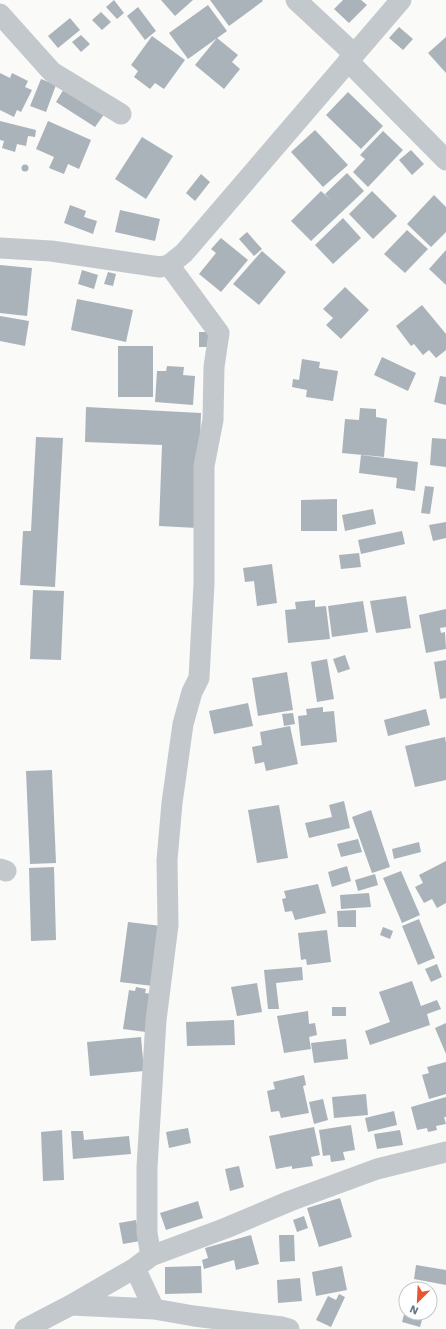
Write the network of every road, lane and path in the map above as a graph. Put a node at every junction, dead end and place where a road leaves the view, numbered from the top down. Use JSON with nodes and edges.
{"nodes":[{"id":1,"x":296,"y":0,"type":"edge"},
{"id":2,"x":401,"y":0,"type":"edge"},
{"id":3,"x":0,"y":14,"type":"edge"},
{"id":4,"x":351,"y":57,"type":"junction"},
{"id":5,"x":121,"y":114,"type":"dead end"},
{"id":6,"x":446,"y":160,"type":"edge"},
{"id":7,"x":0,"y":248,"type":"edge"},
{"id":8,"x":169,"y":265,"type":"junction"},
{"id":9,"x":446,"y":1152,"type":"edge"},
{"id":10,"x":143,"y":1262,"type":"junction"},
{"id":11,"x":72,"y":1305,"type":"junction"},
{"id":12,"x":154,"y":1309,"type":"junction"},
{"id":13,"x":193,"y":1323,"type":"edge"},
{"id":14,"x":25,"y":1329,"type":"edge"},
{"id":15,"x":289,"y":1329,"type":"edge"}],
"edges":[{"from":1,"to":4,"type":"street"},
{"from":2,"to":4,"type":"street"},
{"from":3,"to":5,"type":"street"},
{"from":4,"to":6,"type":"street"},
{"from":4,"to":8,"type":"street"},
{"from":7,"to":8,"type":"street"},
{"from":8,"to":10,"type":"street"},
{"from":9,"to":10,"type":"street"},
{"from":10,"to":11,"type":"street"},
{"from":10,"to":12,"type":"street"},
{"from":11,"to":12,"type":"street"},
{"from":11,"to":14,"type":"street"},
{"from":12,"to":13,"type":"street"},
{"from":13,"to":15,"type":"street"}]}
